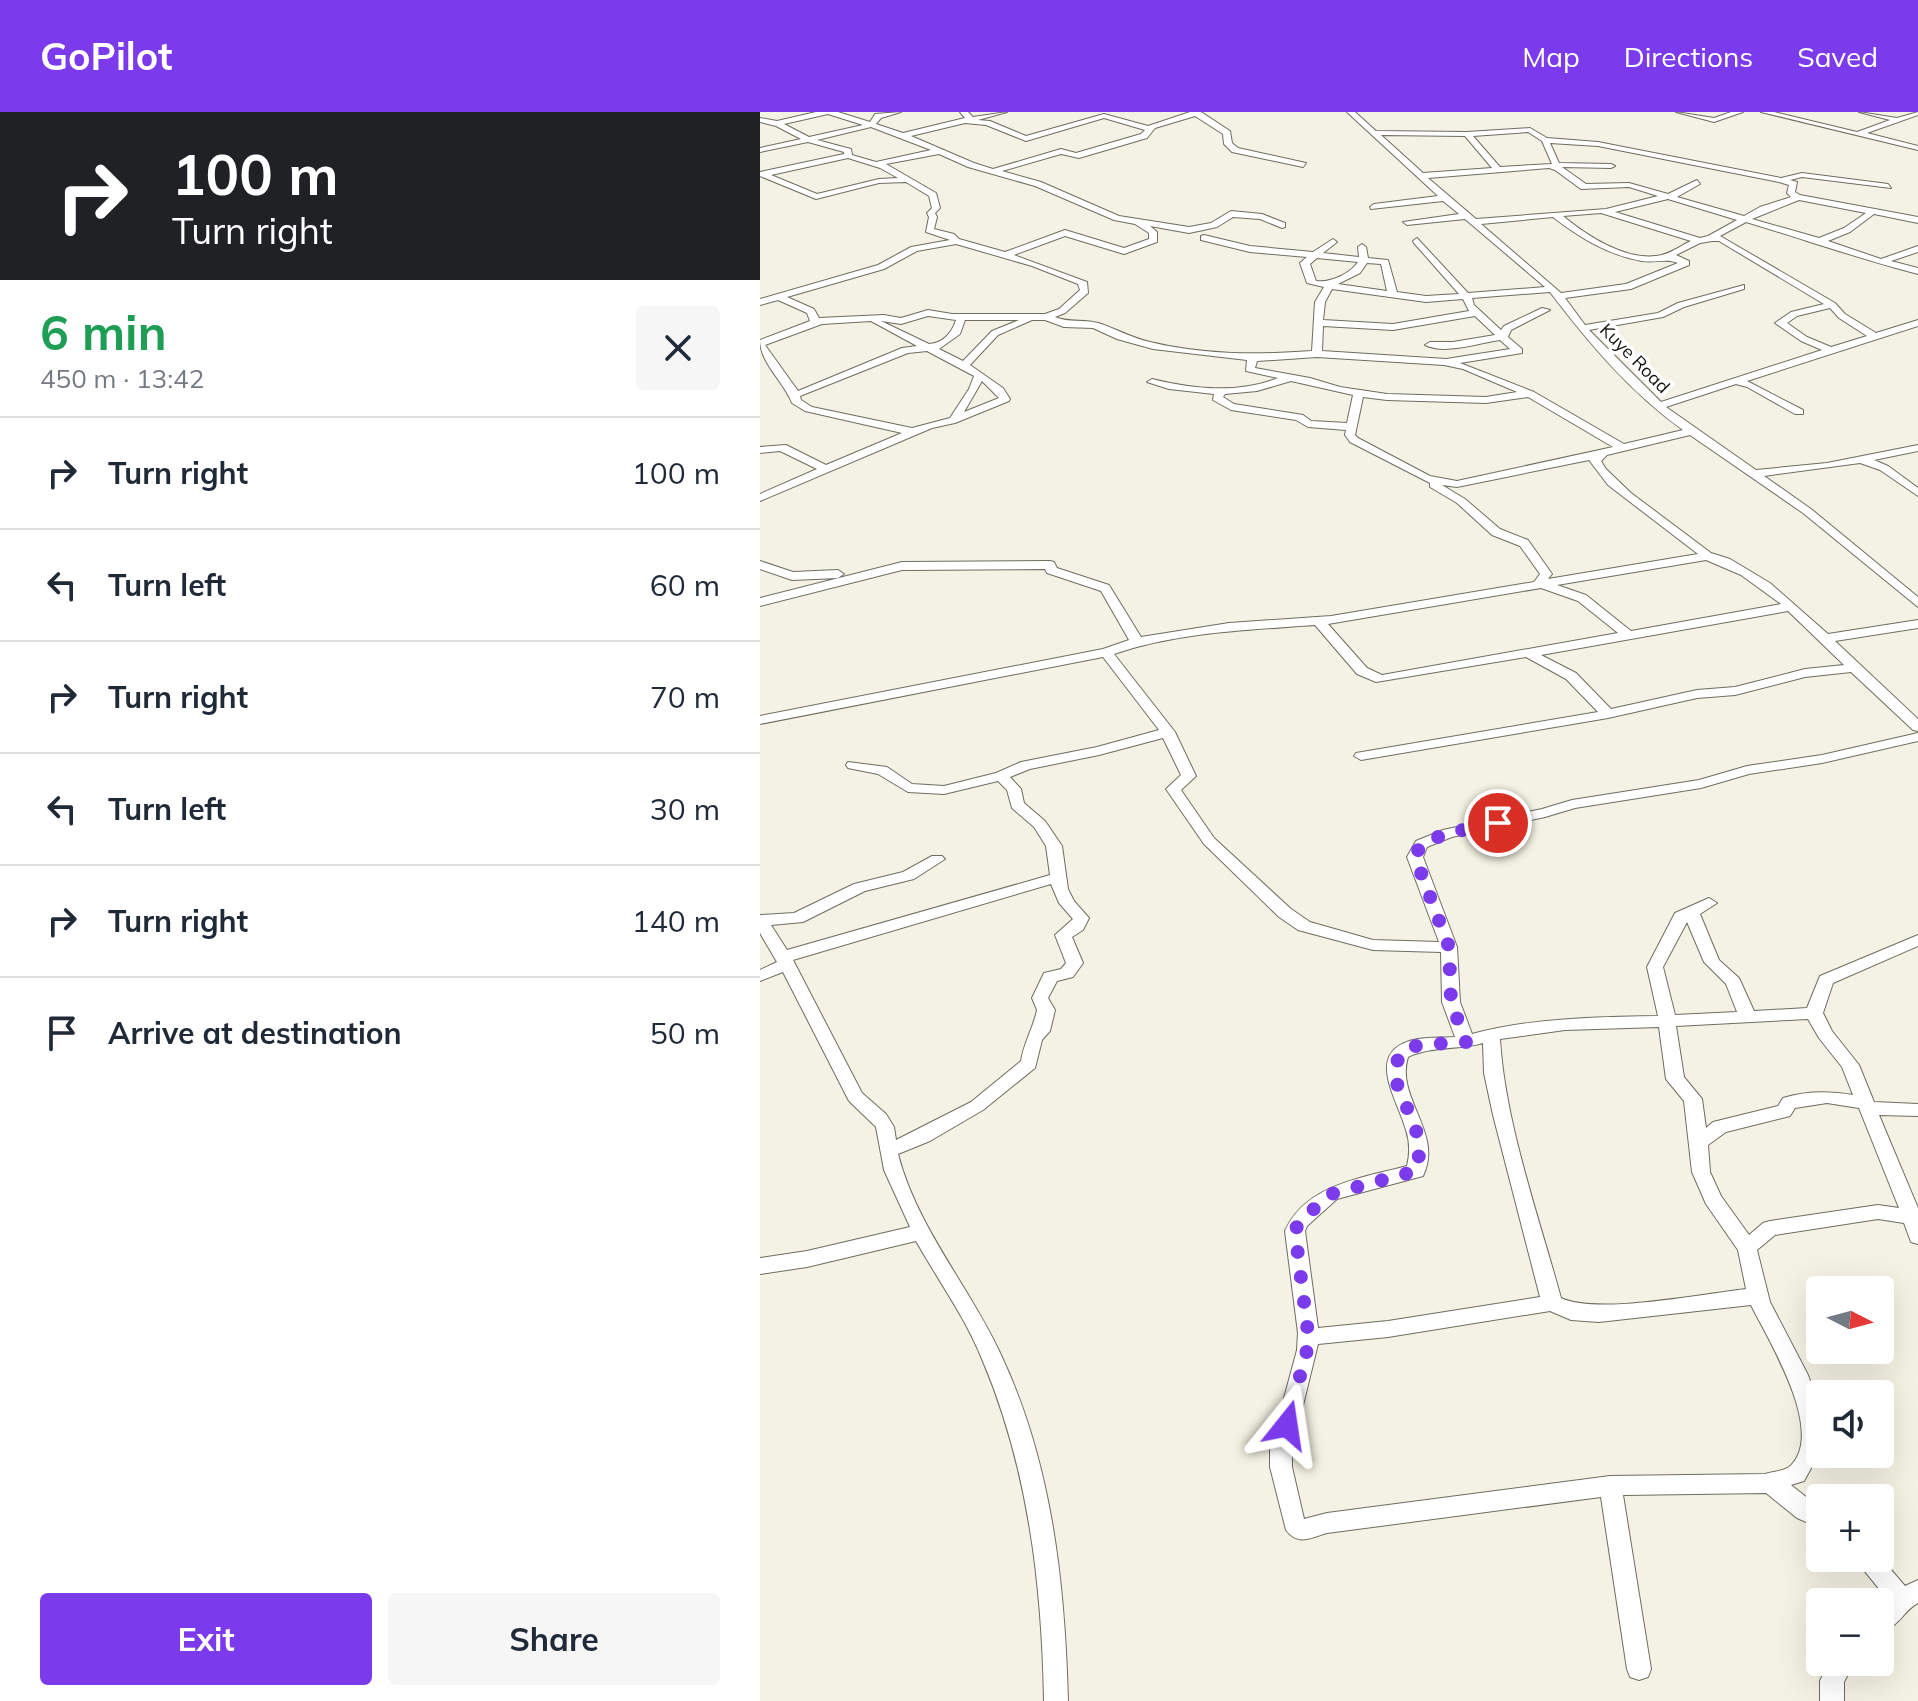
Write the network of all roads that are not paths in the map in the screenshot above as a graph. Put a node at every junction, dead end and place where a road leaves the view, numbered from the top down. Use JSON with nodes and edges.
{"nodes":[{"id":1,"x":828,"y":112,"type":"edge"},
{"id":2,"x":897,"y":112,"type":"edge"},
{"id":3,"x":964,"y":112,"type":"edge"},
{"id":4,"x":1003,"y":112,"type":"edge"},
{"id":5,"x":1109,"y":112,"type":"edge"},
{"id":6,"x":1351,"y":112,"type":"edge"},
{"id":7,"x":1680,"y":112,"type":"edge"},
{"id":8,"x":1739,"y":112,"type":"edge"},
{"id":9,"x":1765,"y":112,"type":"edge"},
{"id":10,"x":1863,"y":112,"type":"edge"},
{"id":11,"x":1196,"y":113,"type":"edge"},
{"id":12,"x":1917,"y":114,"type":"edge"},
{"id":13,"x":1099,"y":117,"type":"junction"},
{"id":14,"x":760,"y":120,"type":"edge"},
{"id":15,"x":967,"y":121,"type":"junction"},
{"id":16,"x":1900,"y":121,"type":"junction"},
{"id":17,"x":777,"y":123,"type":"junction"},
{"id":18,"x":872,"y":125,"type":"junction"},
{"id":19,"x":760,"y":127,"type":"edge"},
{"id":20,"x":1147,"y":128,"type":"junction"},
{"id":21,"x":1372,"y":133,"type":"junction"},
{"id":22,"x":1467,"y":134,"type":"junction"},
{"id":23,"x":1861,"y":134,"type":"junction"},
{"id":24,"x":903,"y":135,"type":"junction"},
{"id":25,"x":807,"y":139,"type":"junction"},
{"id":26,"x":1545,"y":140,"type":"junction"},
{"id":27,"x":1918,"y":148,"type":"edge"},
{"id":28,"x":1621,"y":149,"type":"junction"},
{"id":29,"x":760,"y":150,"type":"edge"},
{"id":30,"x":940,"y":151,"type":"junction"},
{"id":31,"x":848,"y":156,"type":"junction"},
{"id":32,"x":876,"y":164,"type":"junction"},
{"id":33,"x":1303,"y":165,"type":"dead end"},
{"id":34,"x":1558,"y":166,"type":"junction"},
{"id":35,"x":1611,"y":166,"type":"junction"},
{"id":36,"x":1498,"y":170,"type":"junction"},
{"id":37,"x":994,"y":171,"type":"junction"},
{"id":38,"x":762,"y":174,"type":"edge"},
{"id":39,"x":1421,"y":176,"type":"junction"},
{"id":40,"x":907,"y":180,"type":"junction"},
{"id":41,"x":1576,"y":180,"type":"junction"},
{"id":42,"x":1781,"y":180,"type":"junction"},
{"id":43,"x":1697,"y":182,"type":"dead end"},
{"id":44,"x":1557,"y":183,"type":"dead end"},
{"id":45,"x":1624,"y":184,"type":"junction"},
{"id":46,"x":1888,"y":186,"type":"dead end"},
{"id":47,"x":1668,"y":196,"type":"junction"},
{"id":48,"x":1798,"y":197,"type":"junction"},
{"id":49,"x":1445,"y":198,"type":"junction"},
{"id":50,"x":1374,"y":207,"type":"dead end"},
{"id":51,"x":1605,"y":211,"type":"junction"},
{"id":52,"x":1872,"y":212,"type":"junction"},
{"id":53,"x":1555,"y":214,"type":"junction"},
{"id":54,"x":1472,"y":219,"type":"junction"},
{"id":55,"x":1748,"y":220,"type":"junction"},
{"id":56,"x":1918,"y":220,"type":"edge"},
{"id":57,"x":1137,"y":222,"type":"junction"},
{"id":58,"x":1407,"y":222,"type":"dead end"},
{"id":59,"x":1282,"y":225,"type":"dead end"},
{"id":60,"x":1712,"y":237,"type":"junction"},
{"id":61,"x":1204,"y":238,"type":"dead end"},
{"id":62,"x":1698,"y":240,"type":"junction"},
{"id":63,"x":956,"y":241,"type":"junction"},
{"id":64,"x":1417,"y":241,"type":"dead end"},
{"id":65,"x":1819,"y":241,"type":"junction"},
{"id":66,"x":1333,"y":242,"type":"dead end"},
{"id":67,"x":1362,"y":247,"type":"dead end"},
{"id":68,"x":1918,"y":249,"type":"edge"},
{"id":69,"x":1008,"y":254,"type":"junction"},
{"id":70,"x":1319,"y":255,"type":"junction"},
{"id":71,"x":1668,"y":255,"type":"junction"},
{"id":72,"x":1364,"y":260,"type":"junction"},
{"id":73,"x":1881,"y":262,"type":"junction"},
{"id":74,"x":1918,"y":271,"type":"edge"},
{"id":75,"x":1327,"y":286,"type":"junction"},
{"id":76,"x":1741,"y":287,"type":"dead end"},
{"id":77,"x":1392,"y":292,"type":"junction"},
{"id":78,"x":1556,"y":292,"type":"junction"},
{"id":79,"x":777,"y":296,"type":"junction"},
{"id":80,"x":1467,"y":297,"type":"junction"},
{"id":81,"x":760,"y":302,"type":"edge"},
{"id":82,"x":1832,"y":305,"type":"junction"},
{"id":83,"x":1545,"y":310,"type":"dead end"},
{"id":84,"x":1477,"y":313,"type":"junction"},
{"id":85,"x":1046,"y":317,"type":"junction"},
{"id":86,"x":961,"y":318,"type":"junction"},
{"id":87,"x":1032,"y":318,"type":"junction"},
{"id":88,"x":870,"y":320,"type":"junction"},
{"id":89,"x":820,"y":321,"type":"junction"},
{"id":90,"x":1320,"y":323,"type":"junction"},
{"id":91,"x":1918,"y":323,"type":"edge"},
{"id":92,"x":1582,"y":328,"type":"junction"},
{"id":93,"x":1504,"y":336,"type":"junction"},
{"id":94,"x":1876,"y":338,"type":"junction"},
{"id":95,"x":760,"y":344,"type":"edge"},
{"id":96,"x":1430,"y":345,"type":"dead end"},
{"id":97,"x":926,"y":349,"type":"junction"},
{"id":98,"x":1831,"y":351,"type":"junction"},
{"id":99,"x":1317,"y":354,"type":"junction"},
{"id":100,"x":1252,"y":358,"type":"junction"},
{"id":101,"x":1444,"y":362,"type":"junction"},
{"id":102,"x":965,"y":365,"type":"junction"},
{"id":103,"x":979,"y":375,"type":"junction"},
{"id":104,"x":1291,"y":377,"type":"junction"},
{"id":105,"x":1736,"y":381,"type":"junction"},
{"id":106,"x":1152,"y":382,"type":"dead end"},
{"id":107,"x":1275,"y":384,"type":"junction"},
{"id":108,"x":1221,"y":393,"type":"junction"},
{"id":109,"x":1359,"y":393,"type":"junction"},
{"id":110,"x":1530,"y":394,"type":"junction"},
{"id":111,"x":797,"y":395,"type":"junction"},
{"id":112,"x":1659,"y":406,"type":"junction"},
{"id":113,"x":1799,"y":412,"type":"dead end"},
{"id":114,"x":1271,"y":413,"type":"junction"},
{"id":115,"x":951,"y":421,"type":"junction"},
{"id":116,"x":1351,"y":427,"type":"junction"},
{"id":117,"x":1691,"y":431,"type":"junction"},
{"id":118,"x":913,"y":432,"type":"junction"},
{"id":119,"x":1918,"y":448,"type":"edge"},
{"id":120,"x":1624,"y":449,"type":"junction"},
{"id":121,"x":760,"y":450,"type":"edge"},
{"id":122,"x":1603,"y":453,"type":"junction"},
{"id":123,"x":1857,"y":458,"type":"junction"},
{"id":124,"x":825,"y":469,"type":"junction"},
{"id":125,"x":1754,"y":474,"type":"junction"},
{"id":126,"x":1427,"y":479,"type":"junction"},
{"id":127,"x":1918,"y":493,"type":"edge"},
{"id":128,"x":760,"y":498,"type":"edge"},
{"id":129,"x":1707,"y":556,"type":"junction"},
{"id":130,"x":760,"y":565,"type":"edge"},
{"id":131,"x":876,"y":573,"type":"junction"},
{"id":132,"x":1539,"y":583,"type":"junction"},
{"id":133,"x":760,"y":602,"type":"edge"},
{"id":134,"x":1918,"y":603,"type":"edge"},
{"id":135,"x":1788,"y":607,"type":"junction"},
{"id":136,"x":1318,"y":621,"type":"junction"},
{"id":137,"x":1918,"y":624,"type":"edge"},
{"id":138,"x":1630,"y":636,"type":"junction"},
{"id":139,"x":1827,"y":638,"type":"junction"},
{"id":140,"x":1136,"y":642,"type":"junction"},
{"id":141,"x":1106,"y":652,"type":"junction"},
{"id":142,"x":1530,"y":654,"type":"junction"},
{"id":143,"x":1854,"y":668,"type":"junction"},
{"id":144,"x":1608,"y":714,"type":"junction"},
{"id":145,"x":760,"y":720,"type":"edge"},
{"id":146,"x":1918,"y":727,"type":"edge"},
{"id":147,"x":1168,"y":732,"type":"junction"},
{"id":148,"x":1918,"y":737,"type":"edge"},
{"id":149,"x":1361,"y":756,"type":"dead end"},
{"id":150,"x":853,"y":765,"type":"dead end"},
{"id":151,"x":1001,"y":776,"type":"junction"},
{"id":152,"x":937,"y":859,"type":"dead end"},
{"id":153,"x":1059,"y":877,"type":"junction"},
{"id":154,"x":1709,"y":903,"type":"dead end"},
{"id":155,"x":1691,"y":913,"type":"junction"},
{"id":156,"x":760,"y":920,"type":"edge"},
{"id":157,"x":1918,"y":940,"type":"edge"},
{"id":158,"x":1449,"y":947,"type":"junction"},
{"id":159,"x":785,"y":960,"type":"junction"},
{"id":160,"x":760,"y":976,"type":"edge"},
{"id":161,"x":1814,"y":1013,"type":"junction"},
{"id":162,"x":1747,"y":1015,"type":"junction"},
{"id":163,"x":1668,"y":1021,"type":"junction"},
{"id":164,"x":1491,"y":1034,"type":"junction"},
{"id":165,"x":1466,"y":1042,"type":"junction"},
{"id":166,"x":1868,"y":1105,"type":"junction"},
{"id":167,"x":1918,"y":1110,"type":"edge"},
{"id":168,"x":1699,"y":1143,"type":"junction"},
{"id":169,"x":888,"y":1151,"type":"junction"},
{"id":170,"x":1915,"y":1227,"type":"edge"},
{"id":171,"x":922,"y":1232,"type":"junction"},
{"id":172,"x":1747,"y":1248,"type":"junction"},
{"id":173,"x":760,"y":1266,"type":"edge"},
{"id":174,"x":1758,"y":1296,"type":"junction"},
{"id":175,"x":1552,"y":1303,"type":"junction"},
{"id":176,"x":1308,"y":1337,"type":"junction"},
{"id":177,"x":1765,"y":1484,"type":"junction"},
{"id":178,"x":1610,"y":1486,"type":"junction"},
{"id":179,"x":1806,"y":1512,"type":"edge"},
{"id":180,"x":1883,"y":1572,"type":"edge"},
{"id":181,"x":1910,"y":1595,"type":"edge"},
{"id":182,"x":1894,"y":1611,"type":"edge"},
{"id":183,"x":1639,"y":1669,"type":"dead end"},
{"id":184,"x":1835,"y":1676,"type":"edge"},
{"id":185,"x":1056,"y":1701,"type":"edge"},
{"id":186,"x":1832,"y":1701,"type":"edge"}],
"edges":[{"from":1,"to":17,"type":"street"},
{"from":1,"to":18,"type":"street"},
{"from":2,"to":18,"type":"street"},
{"from":3,"to":15,"type":"street"},
{"from":4,"to":15,"type":"street"},
{"from":5,"to":13,"type":"street"},
{"from":6,"to":21,"type":"street","name":"Kuye Road"},
{"from":7,"to":8,"type":"street"},
{"from":9,"to":23,"type":"street"},
{"from":10,"to":16,"type":"street"},
{"from":11,"to":20,"type":"street"},
{"from":11,"to":33,"type":"street"},
{"from":12,"to":16,"type":"street"},
{"from":13,"to":15,"type":"street"},
{"from":13,"to":20,"type":"street"},
{"from":14,"to":17,"type":"street"},
{"from":15,"to":24,"type":"street"},
{"from":16,"to":23,"type":"street"},
{"from":17,"to":19,"type":"street"},
{"from":17,"to":25,"type":"street"},
{"from":18,"to":24,"type":"street"},
{"from":18,"to":25,"type":"street"},
{"from":20,"to":37,"type":"street"},
{"from":21,"to":22,"type":"street"},
{"from":21,"to":39,"type":"street","name":"Kuye Road"},
{"from":22,"to":26,"type":"street"},
{"from":22,"to":36,"type":"street"},
{"from":23,"to":27,"type":"street"},
{"from":24,"to":30,"type":"street"},
{"from":25,"to":29,"type":"street"},
{"from":25,"to":31,"type":"street"},
{"from":26,"to":28,"type":"street"},
{"from":26,"to":34,"type":"street"},
{"from":28,"to":35,"type":"street"},
{"from":28,"to":42,"type":"street"},
{"from":30,"to":32,"type":"street"},
{"from":30,"to":37,"type":"street"},
{"from":31,"to":32,"type":"street"},
{"from":31,"to":38,"type":"street"},
{"from":32,"to":40,"type":"street"},
{"from":34,"to":35,"type":"street"},
{"from":34,"to":36,"type":"street"},
{"from":34,"to":41,"type":"street"},
{"from":35,"to":45,"type":"street"},
{"from":36,"to":39,"type":"street"},
{"from":37,"to":57,"type":"street"},
{"from":38,"to":40,"type":"street"},
{"from":39,"to":49,"type":"street","name":"Kuye Road"},
{"from":40,"to":63,"type":"street"},
{"from":41,"to":44,"type":"street"},
{"from":41,"to":45,"type":"street"},
{"from":42,"to":46,"type":"street"},
{"from":42,"to":48,"type":"street"},
{"from":43,"to":47,"type":"street"},
{"from":45,"to":47,"type":"street"},
{"from":47,"to":51,"type":"street"},
{"from":47,"to":55,"type":"street"},
{"from":48,"to":52,"type":"street"},
{"from":48,"to":55,"type":"street"},
{"from":49,"to":50,"type":"street"},
{"from":49,"to":54,"type":"street","name":"Kuye Road"},
{"from":51,"to":53,"type":"street"},
{"from":51,"to":62,"type":"street"},
{"from":52,"to":56,"type":"street"},
{"from":52,"to":65,"type":"street"},
{"from":53,"to":54,"type":"street"},
{"from":53,"to":71,"type":"street"},
{"from":54,"to":58,"type":"street"},
{"from":54,"to":78,"type":"street","name":"Kuye Road"},
{"from":55,"to":60,"type":"street"},
{"from":55,"to":65,"type":"street"},
{"from":57,"to":59,"type":"street"},
{"from":57,"to":69,"type":"street"},
{"from":60,"to":62,"type":"street"},
{"from":60,"to":82,"type":"street"},
{"from":61,"to":70,"type":"street"},
{"from":62,"to":71,"type":"street"},
{"from":63,"to":69,"type":"street"},
{"from":63,"to":79,"type":"street"},
{"from":64,"to":80,"type":"street"},
{"from":65,"to":73,"type":"street"},
{"from":66,"to":70,"type":"street"},
{"from":67,"to":72,"type":"street"},
{"from":68,"to":73,"type":"street"},
{"from":69,"to":85,"type":"street"},
{"from":70,"to":72,"type":"street"},
{"from":70,"to":75,"type":"street"},
{"from":71,"to":78,"type":"street"},
{"from":72,"to":75,"type":"street"},
{"from":72,"to":77,"type":"street"},
{"from":73,"to":74,"type":"street"},
{"from":75,"to":77,"type":"street"},
{"from":75,"to":90,"type":"street"},
{"from":76,"to":92,"type":"street"},
{"from":77,"to":80,"type":"street"},
{"from":78,"to":80,"type":"street"},
{"from":78,"to":92,"type":"street","name":"Kuye Road"},
{"from":79,"to":81,"type":"street"},
{"from":79,"to":89,"type":"street"},
{"from":80,"to":84,"type":"street"},
{"from":82,"to":94,"type":"street"},
{"from":82,"to":98,"type":"street"},
{"from":83,"to":93,"type":"street"},
{"from":84,"to":90,"type":"street"},
{"from":84,"to":93,"type":"street"},
{"from":85,"to":87,"type":"street"},
{"from":85,"to":100,"type":"street"},
{"from":86,"to":87,"type":"street"},
{"from":86,"to":88,"type":"street"},
{"from":86,"to":97,"type":"street"},
{"from":87,"to":102,"type":"street"},
{"from":88,"to":89,"type":"street"},
{"from":88,"to":97,"type":"street"},
{"from":89,"to":95,"type":"street"},
{"from":90,"to":99,"type":"street"},
{"from":91,"to":94,"type":"street"},
{"from":92,"to":112,"type":"street","name":"Kuye Road"},
{"from":93,"to":96,"type":"street"},
{"from":93,"to":101,"type":"street"},
{"from":94,"to":98,"type":"street"},
{"from":95,"to":111,"type":"street"},
{"from":97,"to":102,"type":"street"},
{"from":97,"to":111,"type":"street"},
{"from":98,"to":105,"type":"street"},
{"from":99,"to":100,"type":"street"},
{"from":99,"to":101,"type":"street"},
{"from":100,"to":104,"type":"street"},
{"from":101,"to":110,"type":"street"},
{"from":102,"to":103,"type":"street"},
{"from":103,"to":115,"type":"street"},
{"from":103,"to":115,"type":"street"},
{"from":104,"to":107,"type":"street"},
{"from":104,"to":109,"type":"street"},
{"from":105,"to":112,"type":"street"},
{"from":105,"to":113,"type":"street"},
{"from":106,"to":108,"type":"street"},
{"from":107,"to":108,"type":"street"},
{"from":107,"to":114,"type":"street"},
{"from":108,"to":114,"type":"street"},
{"from":109,"to":110,"type":"street"},
{"from":109,"to":116,"type":"street"},
{"from":110,"to":120,"type":"street"},
{"from":111,"to":118,"type":"street"},
{"from":112,"to":117,"type":"street","name":"Kuye Road"},
{"from":114,"to":116,"type":"street"},
{"from":115,"to":118,"type":"street"},
{"from":116,"to":126,"type":"street"},
{"from":117,"to":120,"type":"street"},
{"from":117,"to":125,"type":"street","name":"Kuye Road"},
{"from":118,"to":124,"type":"street"},
{"from":119,"to":123,"type":"street"},
{"from":120,"to":122,"type":"street"},
{"from":121,"to":124,"type":"street"},
{"from":122,"to":126,"type":"street"},
{"from":122,"to":129,"type":"street"},
{"from":123,"to":125,"type":"street"},
{"from":123,"to":127,"type":"street"},
{"from":124,"to":128,"type":"street"},
{"from":125,"to":134,"type":"street","name":"Kuye Road"},
{"from":126,"to":132,"type":"street"},
{"from":129,"to":132,"type":"street"},
{"from":129,"to":135,"type":"street"},
{"from":130,"to":131,"type":"street"},
{"from":131,"to":133,"type":"street"},
{"from":131,"to":140,"type":"street"},
{"from":132,"to":136,"type":"street"},
{"from":132,"to":138,"type":"street"},
{"from":135,"to":138,"type":"street"},
{"from":135,"to":139,"type":"street"},
{"from":136,"to":140,"type":"street"},
{"from":136,"to":142,"type":"street"},
{"from":137,"to":139,"type":"street"},
{"from":138,"to":142,"type":"street"},
{"from":139,"to":143,"type":"street"},
{"from":140,"to":141,"type":"street"},
{"from":141,"to":145,"type":"street"},
{"from":141,"to":147,"type":"street"},
{"from":142,"to":144,"type":"street"},
{"from":143,"to":144,"type":"street"},
{"from":143,"to":146,"type":"street"},
{"from":144,"to":149,"type":"street"},
{"from":147,"to":151,"type":"street"},
{"from":147,"to":158,"type":"street"},
{"from":148,"to":158,"type":"street"},
{"from":150,"to":151,"type":"street"},
{"from":151,"to":153,"type":"street"},
{"from":152,"to":156,"type":"street"},
{"from":153,"to":159,"type":"street"},
{"from":153,"to":169,"type":"street"},
{"from":154,"to":155,"type":"street"},
{"from":155,"to":162,"type":"street"},
{"from":155,"to":163,"type":"street"},
{"from":156,"to":159,"type":"street"},
{"from":157,"to":161,"type":"street"},
{"from":158,"to":165,"type":"street"},
{"from":159,"to":160,"type":"street"},
{"from":159,"to":169,"type":"street"},
{"from":161,"to":162,"type":"street"},
{"from":161,"to":166,"type":"street"},
{"from":162,"to":163,"type":"street"},
{"from":163,"to":164,"type":"street"},
{"from":163,"to":168,"type":"street"},
{"from":164,"to":165,"type":"street"},
{"from":164,"to":175,"type":"street"},
{"from":165,"to":176,"type":"street"},
{"from":166,"to":167,"type":"street"},
{"from":166,"to":168,"type":"street"},
{"from":166,"to":170,"type":"street"},
{"from":168,"to":172,"type":"street"},
{"from":169,"to":171,"type":"street"},
{"from":170,"to":172,"type":"street"},
{"from":171,"to":173,"type":"street"},
{"from":171,"to":185,"type":"street"},
{"from":172,"to":174,"type":"street"},
{"from":174,"to":175,"type":"street"},
{"from":174,"to":177,"type":"street"},
{"from":175,"to":176,"type":"street"},
{"from":176,"to":178,"type":"street"},
{"from":177,"to":178,"type":"street"},
{"from":177,"to":179,"type":"street"},
{"from":178,"to":183,"type":"street"},
{"from":180,"to":181,"type":"street"},
{"from":181,"to":182,"type":"street"},
{"from":184,"to":186,"type":"street"}]}
